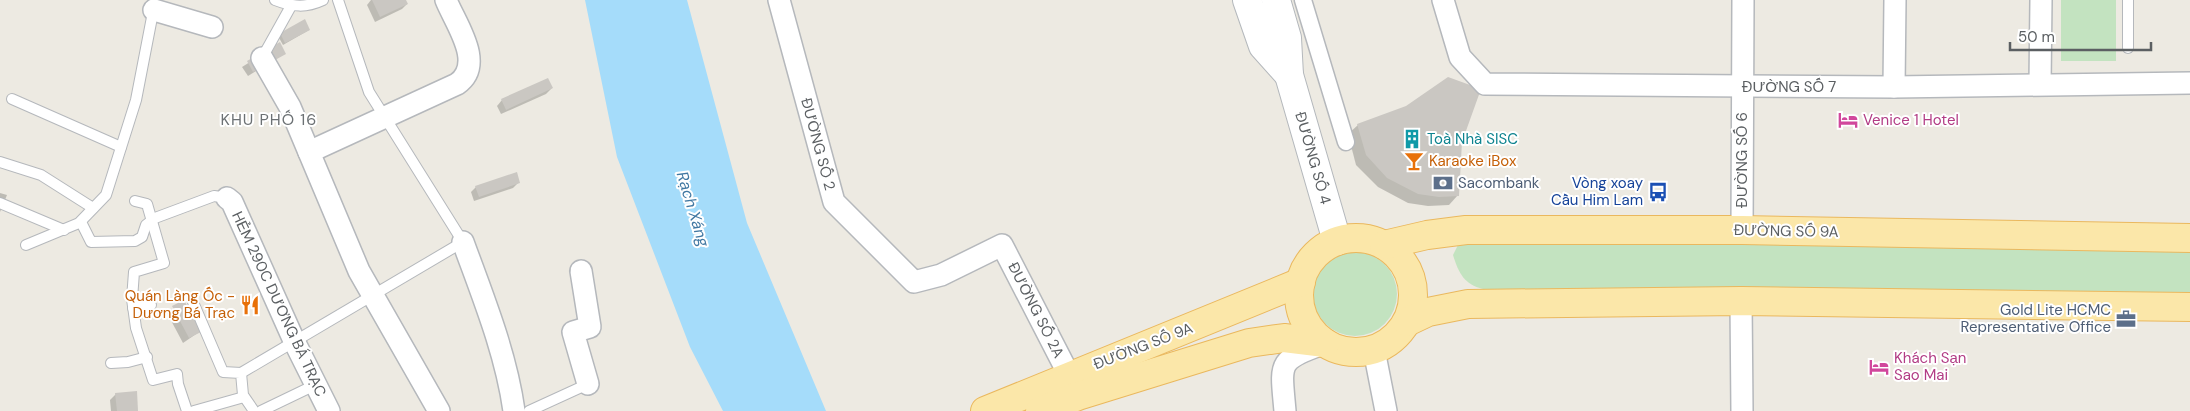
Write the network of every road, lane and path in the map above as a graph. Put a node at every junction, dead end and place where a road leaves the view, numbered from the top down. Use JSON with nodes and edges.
{"nodes":[{"id":1,"x":276,"y":0,"type":"edge"},
{"id":2,"x":323,"y":0,"type":"edge"},
{"id":3,"x":338,"y":0,"type":"edge"},
{"id":4,"x":446,"y":0,"type":"edge"},
{"id":5,"x":779,"y":0,"type":"edge"},
{"id":6,"x":1247,"y":0,"type":"edge"},
{"id":7,"x":1276,"y":0,"type":"edge"},
{"id":8,"x":1303,"y":0,"type":"edge"},
{"id":9,"x":1443,"y":0,"type":"edge"},
{"id":10,"x":1743,"y":0,"type":"edge"},
{"id":11,"x":1895,"y":0,"type":"edge"},
{"id":12,"x":2041,"y":0,"type":"edge"},
{"id":13,"x":2128,"y":0,"type":"edge"},
{"id":14,"x":155,"y":5,"type":"edge"},
{"id":15,"x":291,"y":6,"type":"junction"},
{"id":16,"x":212,"y":28,"type":"dead end"},
{"id":17,"x":2128,"y":48,"type":"dead end"},
{"id":18,"x":262,"y":58,"type":"joint"},
{"id":19,"x":1289,"y":75,"type":"junction"},
{"id":20,"x":2190,"y":83,"type":"edge"},
{"id":21,"x":2040,"y":84,"type":"junction"},
{"id":22,"x":1742,"y":87,"type":"junction"},
{"id":23,"x":1894,"y":87,"type":"junction"},
{"id":24,"x":12,"y":99,"type":"dead end"},
{"id":25,"x":384,"y":116,"type":"junction"},
{"id":26,"x":1346,"y":142,"type":"dead end"},
{"id":27,"x":121,"y":147,"type":"junction"},
{"id":28,"x":309,"y":152,"type":"junction"},
{"id":29,"x":0,"y":162,"type":"edge"},
{"id":30,"x":228,"y":198,"type":"joint"},
{"id":31,"x":135,"y":201,"type":"dead end"},
{"id":32,"x":0,"y":203,"type":"edge"},
{"id":33,"x":93,"y":208,"type":"junction"},
{"id":34,"x":151,"y":221,"type":"junction"},
{"id":35,"x":81,"y":222,"type":"junction"},
{"id":36,"x":64,"y":230,"type":"junction"},
{"id":37,"x":1742,"y":230,"type":"junction"},
{"id":38,"x":2190,"y":238,"type":"edge"},
{"id":39,"x":1337,"y":241,"type":"junction"},
{"id":40,"x":463,"y":242,"type":"junction"},
{"id":41,"x":26,"y":245,"type":"dead end"},
{"id":42,"x":1002,"y":245,"type":"joint"},
{"id":43,"x":1384,"y":245,"type":"junction"},
{"id":44,"x":581,"y":271,"type":"dead end"},
{"id":45,"x":1301,"y":282,"type":"junction"},
{"id":46,"x":373,"y":295,"type":"junction"},
{"id":47,"x":1741,"y":301,"type":"junction"},
{"id":48,"x":193,"y":302,"type":"dead end"},
{"id":49,"x":151,"y":305,"type":"dead end"},
{"id":50,"x":2190,"y":307,"type":"edge"},
{"id":51,"x":133,"y":308,"type":"junction"},
{"id":52,"x":1406,"y":322,"type":"junction"},
{"id":53,"x":294,"y":342,"type":"junction"},
{"id":54,"x":1325,"y":343,"type":"junction"},
{"id":55,"x":1374,"y":350,"type":"junction"},
{"id":56,"x":147,"y":357,"type":"junction"},
{"id":57,"x":111,"y":363,"type":"dead end"},
{"id":58,"x":240,"y":372,"type":"junction"},
{"id":59,"x":1069,"y":375,"type":"junction"},
{"id":60,"x":315,"y":384,"type":"junction"},
{"id":61,"x":588,"y":384,"type":"joint"},
{"id":62,"x":244,"y":397,"type":"junction"},
{"id":63,"x":187,"y":411,"type":"edge"},
{"id":64,"x":194,"y":411,"type":"edge"},
{"id":65,"x":254,"y":411,"type":"edge"},
{"id":66,"x":261,"y":411,"type":"edge"},
{"id":67,"x":329,"y":411,"type":"edge"},
{"id":68,"x":440,"y":411,"type":"edge"},
{"id":69,"x":514,"y":411,"type":"edge"},
{"id":70,"x":529,"y":411,"type":"edge"},
{"id":71,"x":986,"y":411,"type":"edge"},
{"id":72,"x":1040,"y":411,"type":"edge"},
{"id":73,"x":1285,"y":411,"type":"edge"},
{"id":74,"x":1386,"y":411,"type":"edge"},
{"id":75,"x":1742,"y":411,"type":"edge"}],
"edges":[{"from":1,"to":15,"type":"lane"},
{"from":2,"to":15,"type":"lane"},
{"from":3,"to":25,"type":"lane"},
{"from":4,"to":25,"type":"street"},
{"from":5,"to":42,"type":"street","name":"ĐƯỜNG SỐ 2"},
{"from":6,"to":19,"type":"main road","name":"ĐƯỜNG SỐ 4"},
{"from":7,"to":19,"type":"main road","name":"ĐƯỜNG SỐ 4"},
{"from":8,"to":26,"type":"street"},
{"from":9,"to":22,"type":"street","name":"ĐƯỜNG SỐ 7"},
{"from":10,"to":22,"type":"street","name":"ĐƯỜNG SỐ 6"},
{"from":11,"to":23,"type":"street"},
{"from":12,"to":21,"type":"street"},
{"from":13,"to":17,"type":"lane"},
{"from":14,"to":16,"type":"street"},
{"from":14,"to":27,"type":"lane"},
{"from":15,"to":18,"type":"lane"},
{"from":18,"to":28,"type":"street"},
{"from":19,"to":39,"type":"main road","name":"ĐƯỜNG SỐ 4"},
{"from":20,"to":21,"type":"street","name":"ĐƯỜNG SỐ 7"},
{"from":21,"to":23,"type":"street","name":"ĐƯỜNG SỐ 7"},
{"from":22,"to":23,"type":"street","name":"ĐƯỜNG SỐ 7"},
{"from":22,"to":37,"type":"street","name":"ĐƯỜNG SỐ 6"},
{"from":24,"to":27,"type":"lane"},
{"from":25,"to":28,"type":"street"},
{"from":25,"to":40,"type":"lane"},
{"from":27,"to":33,"type":"lane"},
{"from":28,"to":46,"type":"street"},
{"from":29,"to":33,"type":"lane"},
{"from":30,"to":34,"type":"lane"},
{"from":30,"to":53,"type":"street","name":"HẺM 290C DƯƠNG BÁ TRẠC"},
{"from":31,"to":34,"type":"lane"},
{"from":32,"to":36,"type":"lane"},
{"from":33,"to":35,"type":"lane"},
{"from":34,"to":35,"type":"lane"},
{"from":34,"to":51,"type":"lane"},
{"from":35,"to":36,"type":"lane"},
{"from":36,"to":41,"type":"lane"},
{"from":37,"to":38,"type":"main road","name":"ĐƯỜNG SỐ 9A"},
{"from":37,"to":43,"type":"main road","name":"ĐƯỜNG SỐ 9A"},
{"from":39,"to":43,"type":"main road"},
{"from":39,"to":45,"type":"main road"},
{"from":40,"to":46,"type":"lane"},
{"from":40,"to":69,"type":"street"},
{"from":42,"to":59,"type":"street","name":"ĐƯỜNG SỐ 2A"},
{"from":43,"to":52,"type":"main road"},
{"from":44,"to":61,"type":"street"},
{"from":45,"to":54,"type":"main road"},
{"from":45,"to":59,"type":"main road","name":"ĐƯỜNG SỐ 9A"},
{"from":46,"to":53,"type":"lane"},
{"from":46,"to":68,"type":"street"},
{"from":47,"to":50,"type":"main road"},
{"from":47,"to":52,"type":"main road"},
{"from":47,"to":75,"type":"street"},
{"from":48,"to":58,"type":"lane"},
{"from":49,"to":51,"type":"lane"},
{"from":51,"to":56,"type":"lane"},
{"from":52,"to":55,"type":"main road"},
{"from":53,"to":58,"type":"lane"},
{"from":53,"to":60,"type":"street","name":"HẺM 290C DƯƠNG BÁ TRẠC"},
{"from":54,"to":55,"type":"main road"},
{"from":54,"to":72,"type":"main road","name":"ĐƯỜNG SỐ 9A"},
{"from":54,"to":73,"type":"street"},
{"from":55,"to":74,"type":"street"},
{"from":56,"to":57,"type":"lane"},
{"from":56,"to":63,"type":"lane"},
{"from":58,"to":62,"type":"lane"},
{"from":59,"to":71,"type":"main road","name":"ĐƯỜNG SỐ 9A"},
{"from":60,"to":66,"type":"lane"},
{"from":60,"to":67,"type":"street","name":"HẺM 290C DƯƠNG BÁ TRẠC"},
{"from":61,"to":70,"type":"lane"},
{"from":62,"to":64,"type":"lane"},
{"from":62,"to":65,"type":"lane"}]}
